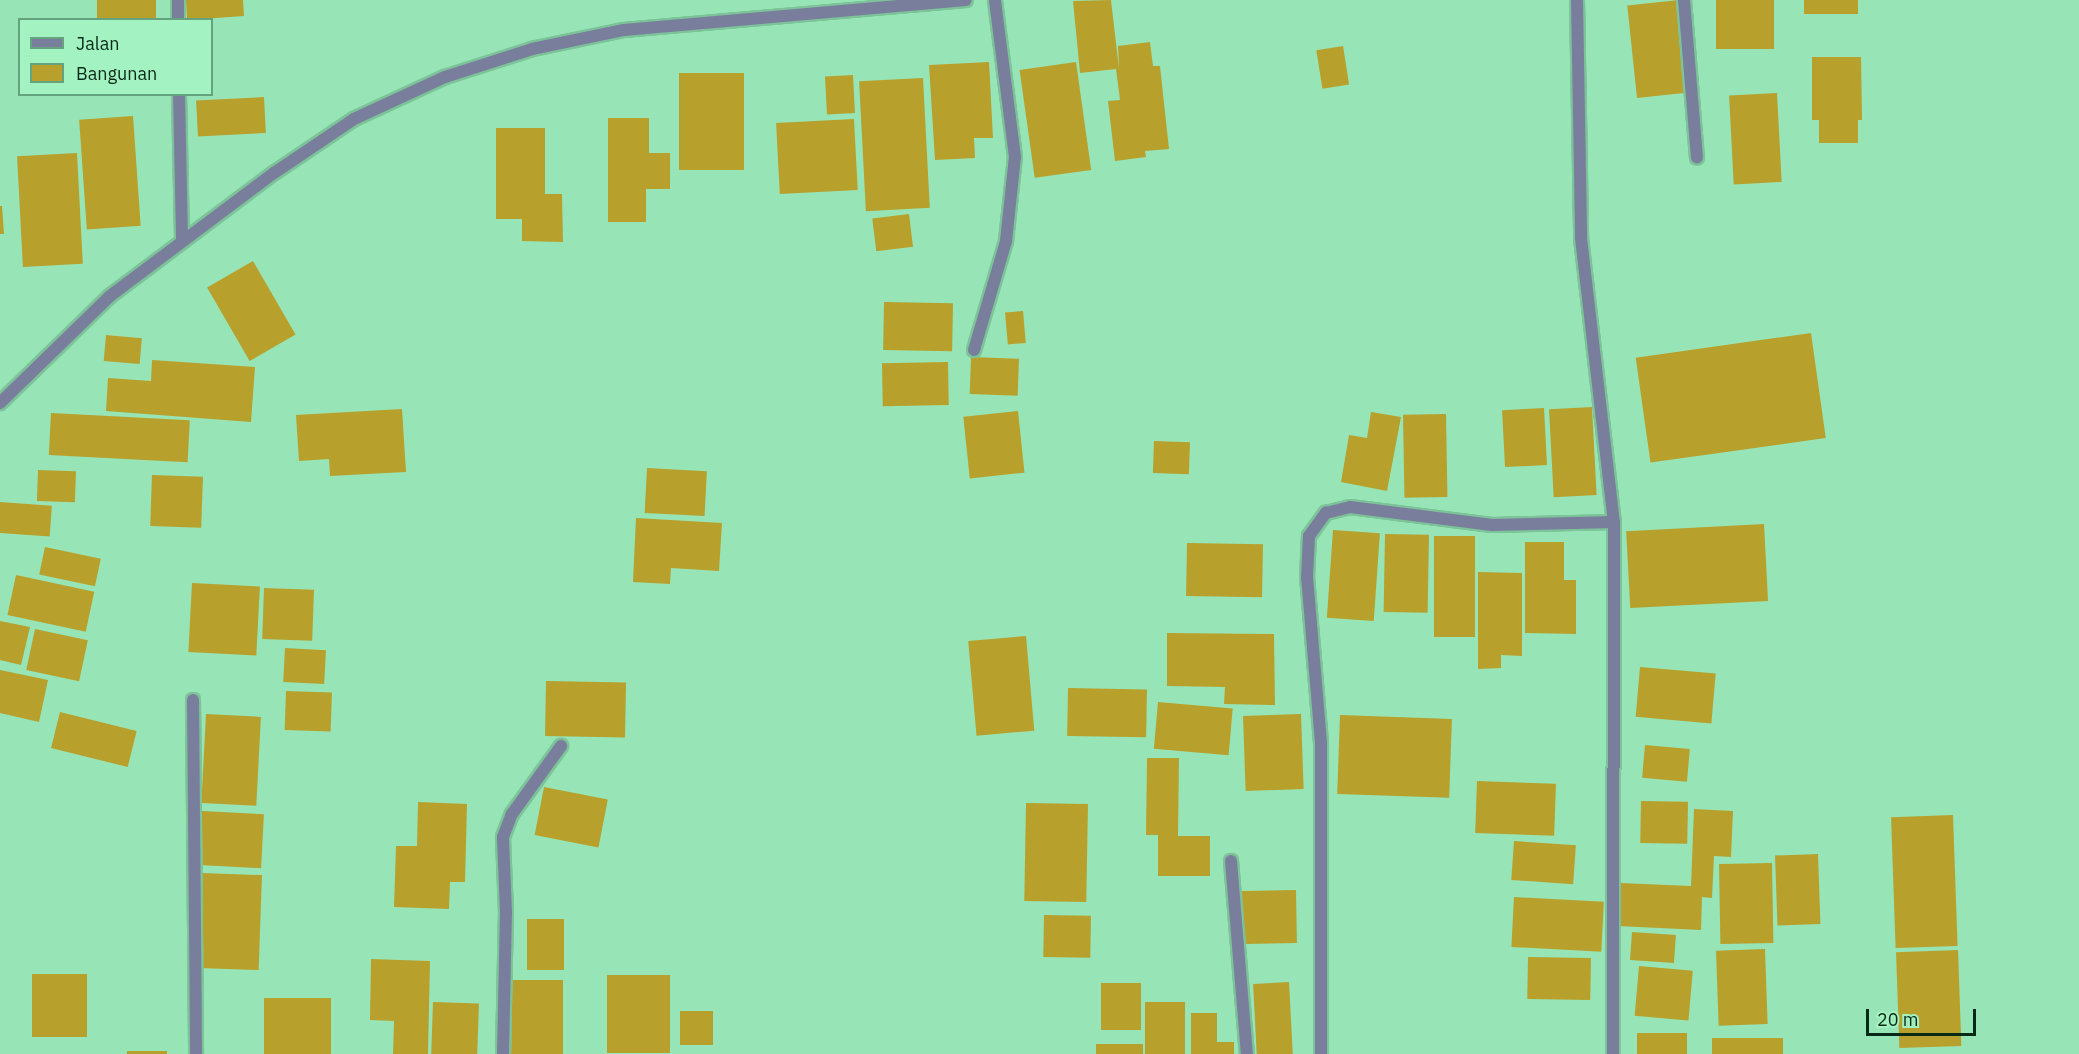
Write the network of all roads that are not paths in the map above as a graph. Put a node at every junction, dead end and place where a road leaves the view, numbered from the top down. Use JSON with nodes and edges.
{"nodes":[{"id":1,"x":177,"y":0,"type":"edge"},
{"id":2,"x":966,"y":0,"type":"edge"},
{"id":3,"x":995,"y":0,"type":"edge"},
{"id":4,"x":1577,"y":0,"type":"edge"},
{"id":5,"x":1684,"y":0,"type":"edge"},
{"id":6,"x":178,"y":18,"type":"edge"},
{"id":7,"x":179,"y":96,"type":"edge"},
{"id":8,"x":1696,"y":157,"type":"dead end"},
{"id":9,"x":182,"y":240,"type":"junction"},
{"id":10,"x":974,"y":350,"type":"dead end"},
{"id":11,"x":0,"y":403,"type":"edge"},
{"id":12,"x":1614,"y":522,"type":"junction"},
{"id":13,"x":193,"y":700,"type":"dead end"},
{"id":14,"x":561,"y":746,"type":"dead end"},
{"id":15,"x":1231,"y":861,"type":"dead end"},
{"id":16,"x":196,"y":1054,"type":"edge"},
{"id":17,"x":503,"y":1054,"type":"edge"},
{"id":18,"x":1248,"y":1054,"type":"edge"},
{"id":19,"x":1321,"y":1054,"type":"edge"},
{"id":20,"x":1613,"y":1054,"type":"edge"}],
"edges":[{"from":1,"to":6,"type":"street"},
{"from":2,"to":9,"type":"street"},
{"from":3,"to":10,"type":"street"},
{"from":4,"to":12,"type":"street"},
{"from":5,"to":8,"type":"street"},
{"from":7,"to":9,"type":"street"},
{"from":9,"to":11,"type":"street"},
{"from":12,"to":19,"type":"street"},
{"from":12,"to":20,"type":"street"},
{"from":13,"to":16,"type":"street"},
{"from":14,"to":17,"type":"street"},
{"from":15,"to":18,"type":"street"}]}
